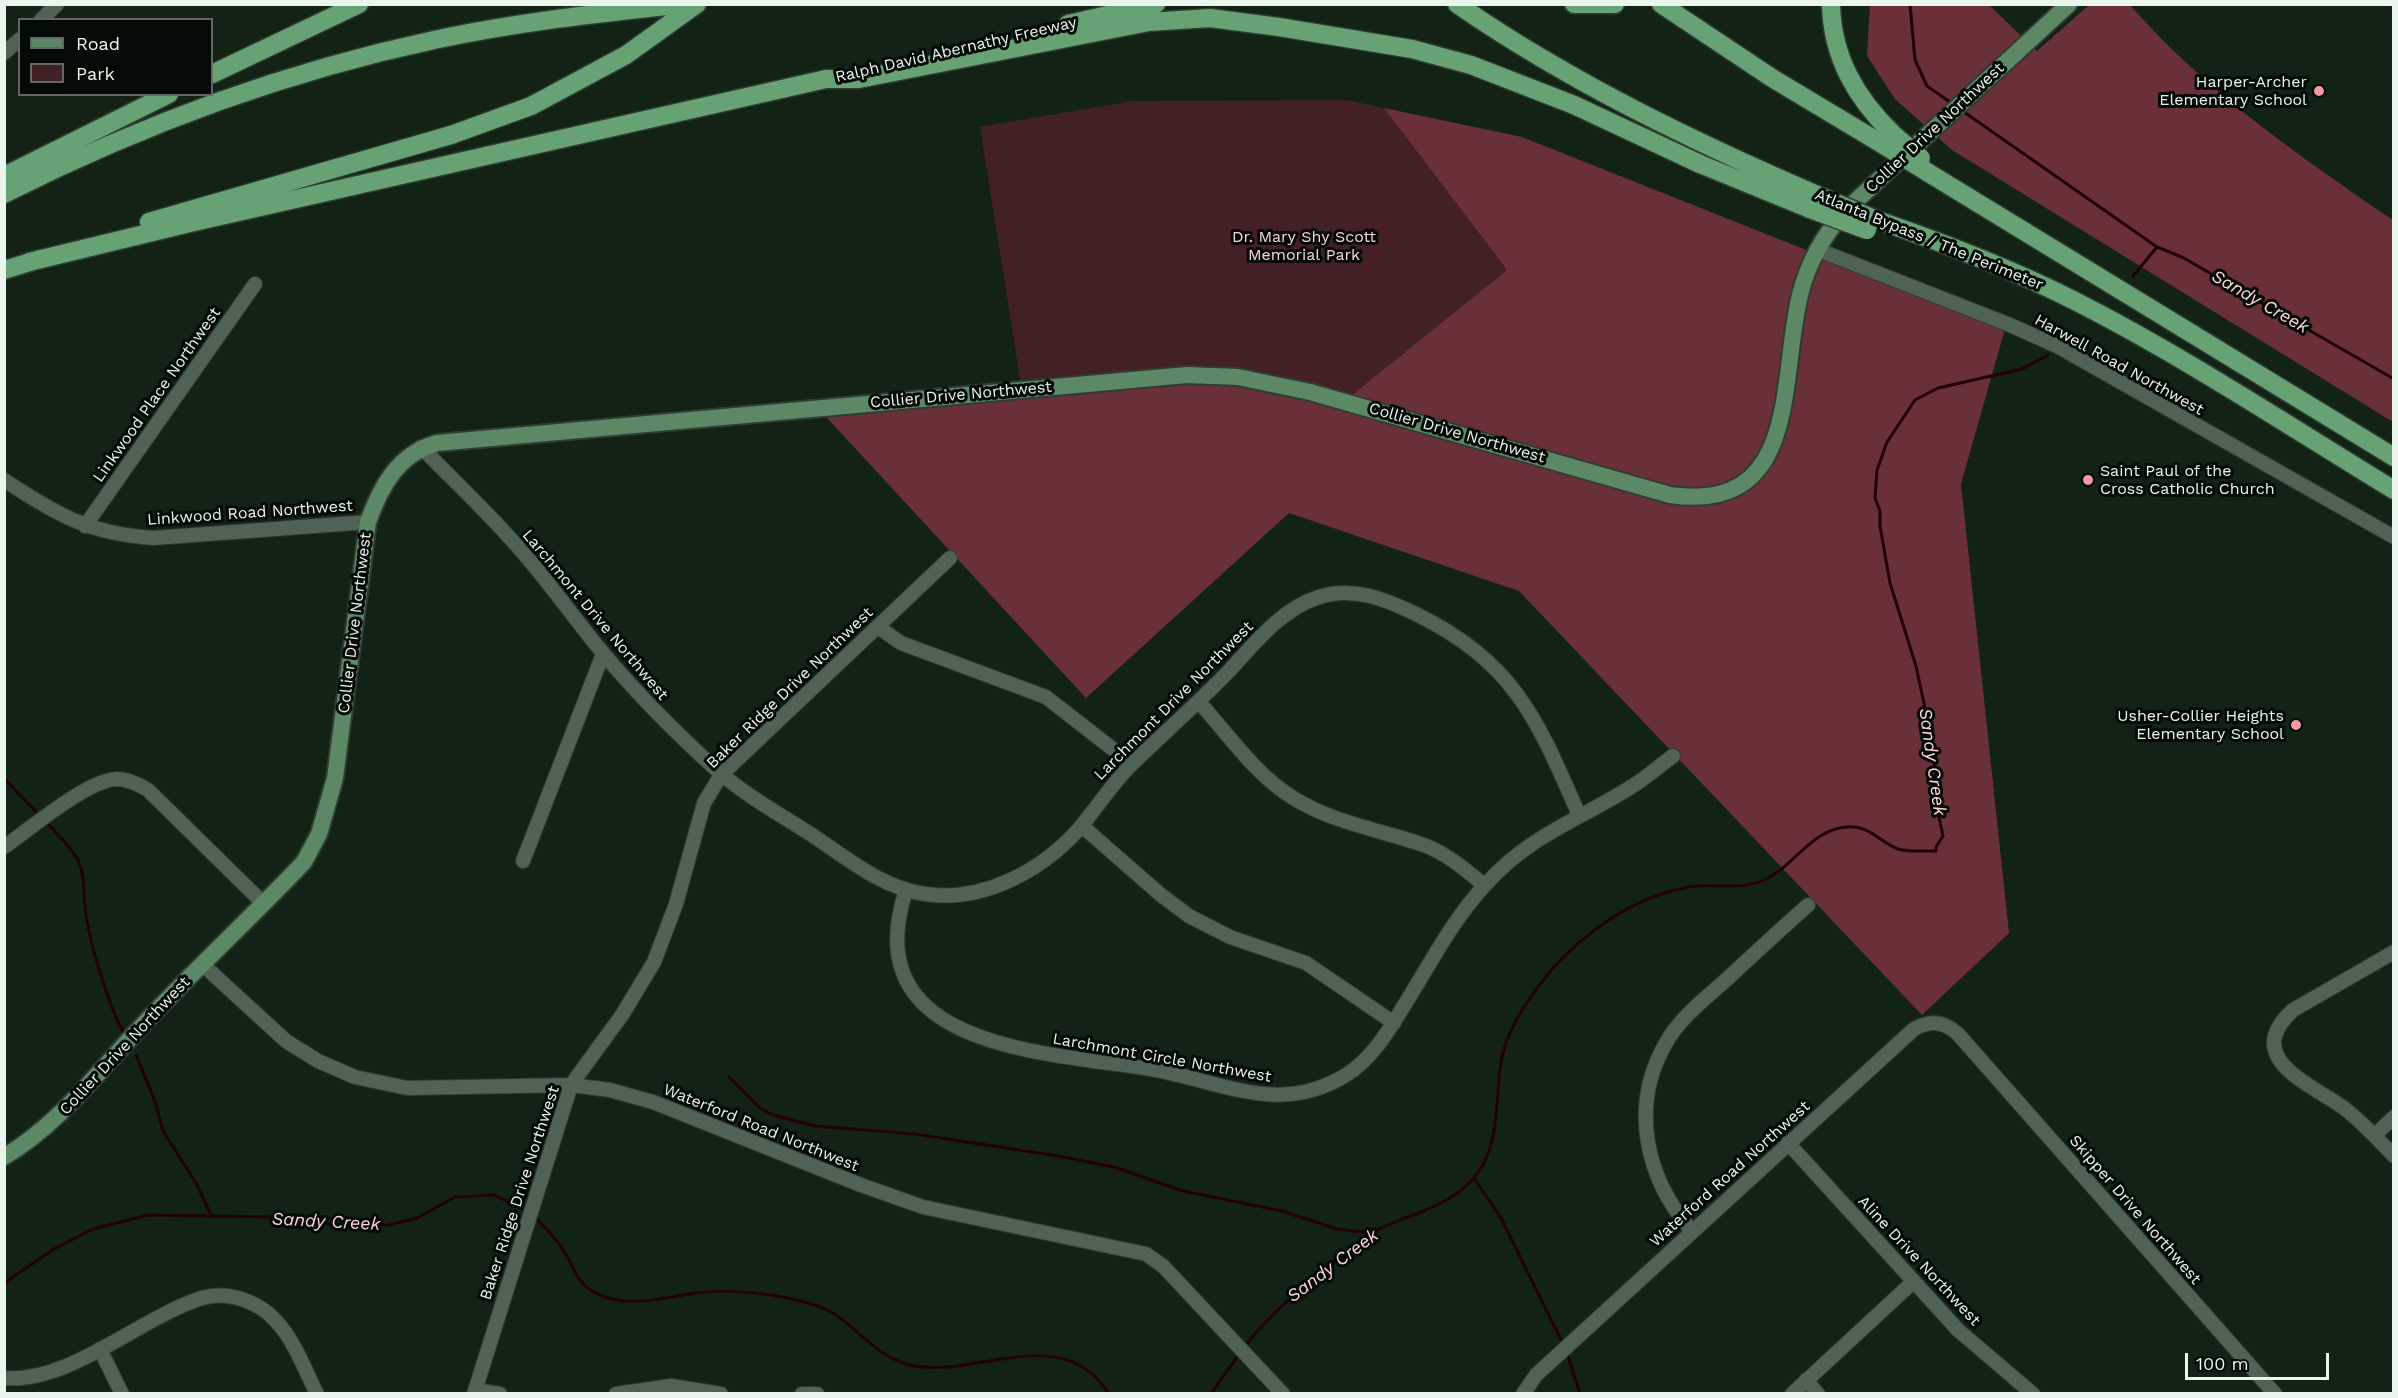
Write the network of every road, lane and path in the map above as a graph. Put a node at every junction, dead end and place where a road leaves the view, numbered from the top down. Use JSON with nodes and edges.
{"nodes":[{"id":1,"x":57,"y":4,"type":"edge"},
{"id":2,"x":359,"y":4,"type":"edge"},
{"id":3,"x":685,"y":4,"type":"edge"},
{"id":4,"x":697,"y":4,"type":"edge"},
{"id":5,"x":1156,"y":4,"type":"edge"},
{"id":6,"x":1457,"y":4,"type":"edge"},
{"id":7,"x":1574,"y":4,"type":"edge"},
{"id":8,"x":1661,"y":4,"type":"edge"},
{"id":9,"x":1831,"y":4,"type":"edge"},
{"id":10,"x":2069,"y":4,"type":"edge"},
{"id":11,"x":1608,"y":5,"type":"edge"},
{"id":12,"x":43,"y":18,"type":"edge"},
{"id":13,"x":18,"y":41,"type":"edge"},
{"id":14,"x":4,"y":53,"type":"edge"},
{"id":15,"x":213,"y":74,"type":"edge"},
{"id":16,"x":826,"y":79,"type":"junction"},
{"id":17,"x":165,"y":96,"type":"edge"},
{"id":18,"x":1887,"y":139,"type":"junction"},
{"id":19,"x":4,"y":176,"type":"edge"},
{"id":20,"x":4,"y":194,"type":"edge"},
{"id":21,"x":1816,"y":203,"type":"junction"},
{"id":22,"x":1816,"y":249,"type":"junction"},
{"id":23,"x":30,"y":262,"type":"junction"},
{"id":24,"x":4,"y":270,"type":"edge"},
{"id":25,"x":255,"y":284,"type":"dead end"},
{"id":26,"x":421,"y":447,"type":"junction"},
{"id":27,"x":2394,"y":457,"type":"edge"},
{"id":28,"x":4,"y":480,"type":"edge"},
{"id":29,"x":2394,"y":490,"type":"edge"},
{"id":30,"x":368,"y":522,"type":"junction"},
{"id":31,"x":85,"y":526,"type":"junction"},
{"id":32,"x":2394,"y":537,"type":"edge"},
{"id":33,"x":950,"y":558,"type":"dead end"},
{"id":34,"x":878,"y":627,"type":"junction"},
{"id":35,"x":603,"y":654,"type":"junction"},
{"id":36,"x":1199,"y":702,"type":"junction"},
{"id":37,"x":1673,"y":756,"type":"dead end"},
{"id":38,"x":1132,"y":764,"type":"junction"},
{"id":39,"x":721,"y":774,"type":"junction"},
{"id":40,"x":1579,"y":815,"type":"junction"},
{"id":41,"x":1082,"y":826,"type":"junction"},
{"id":42,"x":4,"y":847,"type":"edge"},
{"id":43,"x":523,"y":861,"type":"dead end"},
{"id":44,"x":1484,"y":885,"type":"junction"},
{"id":45,"x":906,"y":890,"type":"junction"},
{"id":46,"x":264,"y":904,"type":"junction"},
{"id":47,"x":1808,"y":904,"type":"dead end"},
{"id":48,"x":2394,"y":952,"type":"edge"},
{"id":49,"x":202,"y":964,"type":"junction"},
{"id":50,"x":1394,"y":1023,"type":"junction"},
{"id":51,"x":1970,"y":1048,"type":"joint"},
{"id":52,"x":571,"y":1085,"type":"junction"},
{"id":53,"x":2394,"y":1117,"type":"edge"},
{"id":54,"x":2375,"y":1135,"type":"junction"},
{"id":55,"x":1788,"y":1143,"type":"junction"},
{"id":56,"x":4,"y":1156,"type":"edge"},
{"id":57,"x":2394,"y":1156,"type":"edge"},
{"id":58,"x":1692,"y":1231,"type":"junction"},
{"id":59,"x":1913,"y":1282,"type":"junction"},
{"id":60,"x":100,"y":1349,"type":"junction"},
{"id":61,"x":4,"y":1378,"type":"edge"},
{"id":62,"x":1806,"y":1380,"type":"junction"},
{"id":63,"x":474,"y":1392,"type":"edge"},
{"id":64,"x":122,"y":1394,"type":"edge"},
{"id":65,"x":317,"y":1394,"type":"edge"},
{"id":66,"x":500,"y":1394,"type":"edge"},
{"id":67,"x":616,"y":1394,"type":"edge"},
{"id":68,"x":721,"y":1394,"type":"edge"},
{"id":69,"x":802,"y":1394,"type":"edge"},
{"id":70,"x":817,"y":1394,"type":"edge"},
{"id":71,"x":1283,"y":1394,"type":"edge"},
{"id":72,"x":1523,"y":1394,"type":"edge"},
{"id":73,"x":1792,"y":1394,"type":"edge"},
{"id":74,"x":1818,"y":1394,"type":"edge"},
{"id":75,"x":2033,"y":1394,"type":"edge"},
{"id":76,"x":2275,"y":1394,"type":"edge"}],
"edges":[{"from":1,"to":12,"type":"street"},
{"from":2,"to":15,"type":"highway"},
{"from":3,"to":20,"type":"highway"},
{"from":4,"to":23,"type":"highway"},
{"from":5,"to":16,"type":"highway","name":"Ralph David Abernathy Freeway"},
{"from":6,"to":21,"type":"highway","name":"Atlanta Bypass / The Perimeter"},
{"from":7,"to":11,"type":"highway"},
{"from":8,"to":18,"type":"highway"},
{"from":9,"to":18,"type":"highway"},
{"from":10,"to":22,"type":"main road","name":"Collier Drive Northwest"},
{"from":13,"to":14,"type":"street"},
{"from":16,"to":21,"type":"highway"},
{"from":16,"to":23,"type":"highway"},
{"from":17,"to":19,"type":"highway"},
{"from":18,"to":27,"type":"highway","bridge":true},
{"from":21,"to":29,"type":"highway","name":"Atlanta Bypass / The Perimeter","bridge":true},
{"from":22,"to":26,"type":"main road","name":"Collier Drive Northwest"},
{"from":22,"to":32,"type":"street","name":"Harwell Road Northwest"},
{"from":23,"to":24,"type":"highway"},
{"from":25,"to":31,"type":"street","name":"Linkwood Place Northwest"},
{"from":26,"to":30,"type":"main road","name":"Collier Drive Northwest"},
{"from":26,"to":35,"type":"street","name":"Larchmont Drive Northwest"},
{"from":28,"to":31,"type":"street","name":"Linkwood Road Northwest"},
{"from":30,"to":31,"type":"street","name":"Linkwood Road Northwest"},
{"from":30,"to":46,"type":"main road","name":"Collier Drive Northwest"},
{"from":33,"to":34,"type":"street","name":"Baker Ridge Drive Northwest"},
{"from":34,"to":38,"type":"street"},
{"from":34,"to":39,"type":"street","name":"Baker Ridge Drive Northwest"},
{"from":35,"to":39,"type":"street","name":"Larchmont Drive Northwest"},
{"from":35,"to":43,"type":"street"},
{"from":36,"to":38,"type":"street","name":"Larchmont Drive Northwest"},
{"from":36,"to":40,"type":"street","name":"Larchmont Drive Northwest"},
{"from":36,"to":44,"type":"street"},
{"from":37,"to":40,"type":"street","name":"Larchmont Circle Northwest"},
{"from":38,"to":41,"type":"street","name":"Larchmont Drive Northwest"},
{"from":39,"to":45,"type":"street","name":"Larchmont Drive Northwest"},
{"from":39,"to":52,"type":"street","name":"Baker Ridge Drive Northwest"},
{"from":40,"to":44,"type":"street","name":"Larchmont Circle Northwest"},
{"from":41,"to":45,"type":"street","name":"Larchmont Drive Northwest"},
{"from":41,"to":50,"type":"street"},
{"from":42,"to":46,"type":"street"},
{"from":44,"to":50,"type":"street","name":"Larchmont Circle Northwest"},
{"from":45,"to":50,"type":"street","name":"Larchmont Circle Northwest"},
{"from":46,"to":49,"type":"main road","name":"Collier Drive Northwest"},
{"from":47,"to":58,"type":"street"},
{"from":48,"to":54,"type":"street"},
{"from":49,"to":52,"type":"street","name":"Waterford Road Northwest"},
{"from":49,"to":56,"type":"main road","name":"Collier Drive Northwest"},
{"from":51,"to":55,"type":"street","name":"Waterford Road Northwest"},
{"from":51,"to":76,"type":"street","name":"Skipper Drive Northwest"},
{"from":52,"to":63,"type":"street","name":"Baker Ridge Drive Northwest"},
{"from":52,"to":71,"type":"street","name":"Waterford Road Northwest"},
{"from":53,"to":54,"type":"street"},
{"from":54,"to":57,"type":"street"},
{"from":55,"to":58,"type":"street","name":"Waterford Road Northwest"},
{"from":55,"to":59,"type":"street","name":"Aline Drive Northwest"},
{"from":58,"to":72,"type":"street","name":"Waterford Road Northwest"},
{"from":59,"to":62,"type":"street"},
{"from":59,"to":75,"type":"street","name":"Aline Drive Northwest"},
{"from":60,"to":61,"type":"street"},
{"from":60,"to":64,"type":"street"},
{"from":60,"to":65,"type":"street"},
{"from":62,"to":73,"type":"street"},
{"from":62,"to":74,"type":"street"},
{"from":63,"to":66,"type":"street"},
{"from":67,"to":68,"type":"street"},
{"from":69,"to":70,"type":"street"}]}
